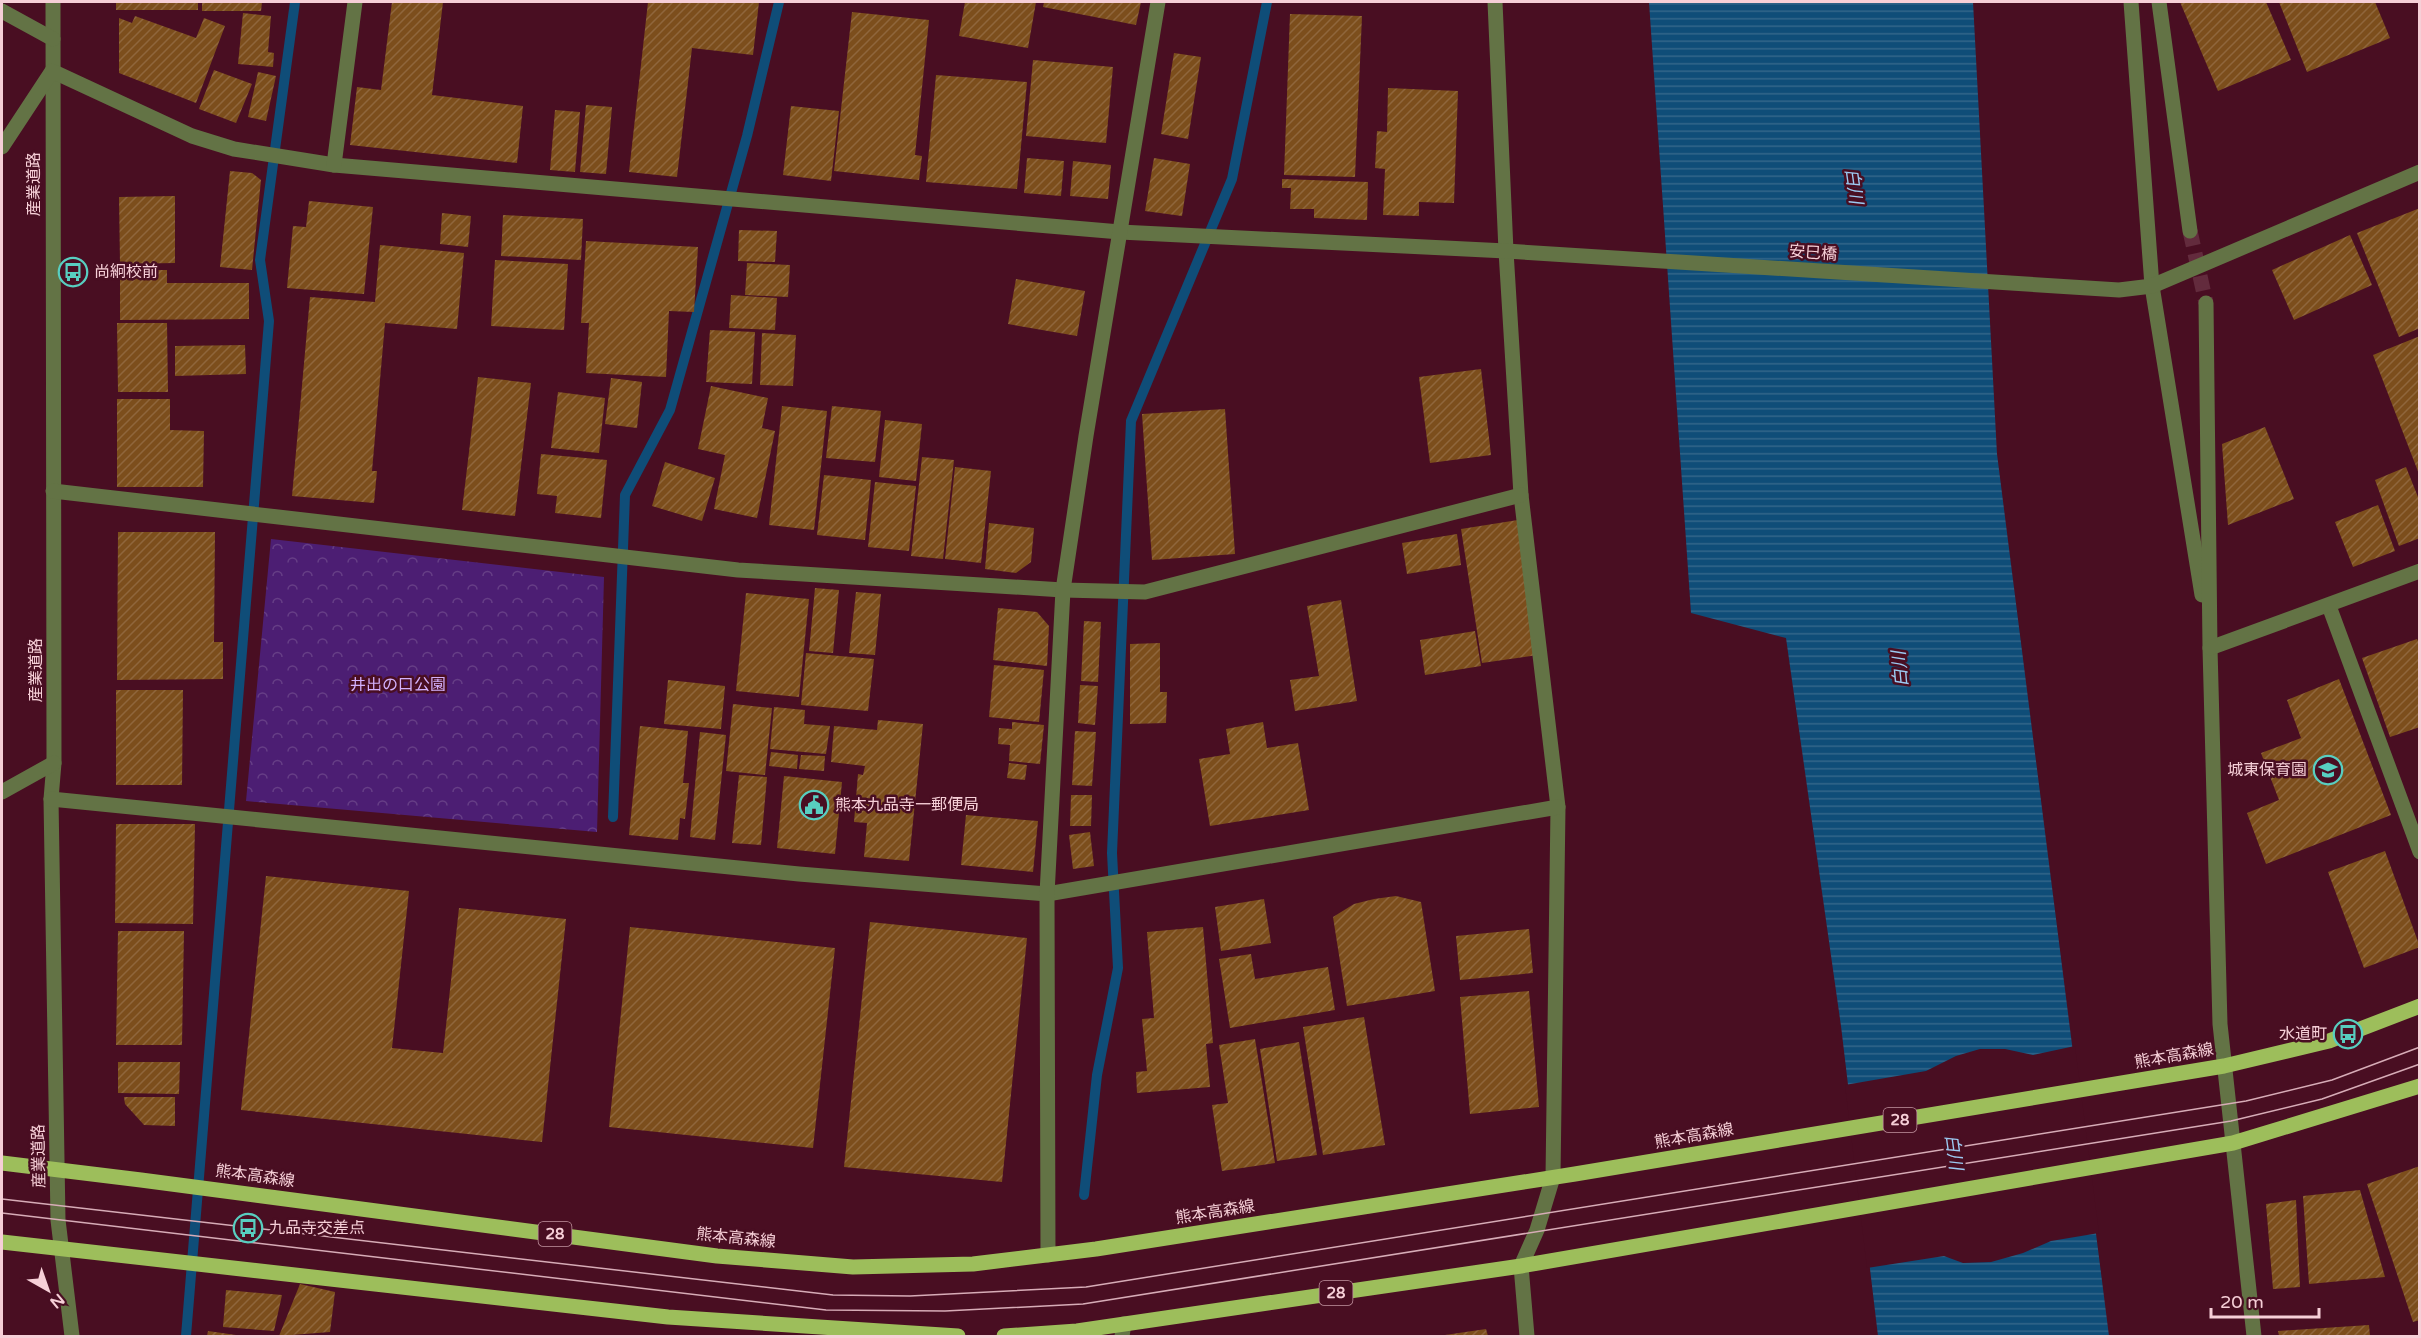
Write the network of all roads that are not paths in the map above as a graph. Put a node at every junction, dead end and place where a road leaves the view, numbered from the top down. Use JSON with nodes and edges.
{"nodes":[{"id":1,"x":53,"y":2,"type":"edge"},
{"id":2,"x":355,"y":2,"type":"edge"},
{"id":3,"x":1158,"y":2,"type":"edge"},
{"id":4,"x":1495,"y":2,"type":"edge"},
{"id":5,"x":2131,"y":2,"type":"edge"},
{"id":6,"x":2159,"y":2,"type":"edge"},
{"id":7,"x":2,"y":11,"type":"edge"},
{"id":8,"x":53,"y":39,"type":"junction"},
{"id":9,"x":52,"y":70,"type":"junction"},
{"id":10,"x":2,"y":147,"type":"edge"},
{"id":11,"x":334,"y":165,"type":"junction"},
{"id":12,"x":2420,"y":172,"type":"edge"},
{"id":13,"x":2190,"y":231,"type":"tunnel mouth"},
{"id":14,"x":1120,"y":232,"type":"junction"},
{"id":15,"x":1506,"y":251,"type":"junction"},
{"id":16,"x":2152,"y":286,"type":"junction"},
{"id":17,"x":2206,"y":303,"type":"tunnel mouth"},
{"id":18,"x":53,"y":491,"type":"junction"},
{"id":19,"x":1521,"y":495,"type":"junction"},
{"id":20,"x":2420,"y":571,"type":"edge"},
{"id":21,"x":1063,"y":590,"type":"junction"},
{"id":22,"x":2329,"y":606,"type":"junction"},
{"id":23,"x":2210,"y":648,"type":"junction"},
{"id":24,"x":54,"y":763,"type":"junction"},
{"id":25,"x":2,"y":792,"type":"edge"},
{"id":26,"x":51,"y":799,"type":"junction"},
{"id":27,"x":1558,"y":807,"type":"junction"},
{"id":28,"x":2420,"y":852,"type":"edge"},
{"id":29,"x":1047,"y":894,"type":"junction"},
{"id":30,"x":2420,"y":1006,"type":"edge"},
{"id":31,"x":2224,"y":1066,"type":"junction"},
{"id":32,"x":2420,"y":1086,"type":"edge"},
{"id":33,"x":2233,"y":1143,"type":"junction"},
{"id":34,"x":2,"y":1163,"type":"edge"},
{"id":35,"x":56,"y":1169,"type":"junction"},
{"id":36,"x":1553,"y":1177,"type":"junction"},
{"id":37,"x":2,"y":1242,"type":"edge"},
{"id":38,"x":61,"y":1249,"type":"junction"},
{"id":39,"x":1052,"y":1255,"type":"junction"},
{"id":40,"x":1521,"y":1266,"type":"junction"},
{"id":41,"x":1123,"y":1330,"type":"edge"},
{"id":42,"x":72,"y":1336,"type":"edge"},
{"id":43,"x":958,"y":1336,"type":"edge"},
{"id":44,"x":1004,"y":1336,"type":"edge"},
{"id":45,"x":1012,"y":1336,"type":"edge"},
{"id":46,"x":1527,"y":1336,"type":"edge"},
{"id":47,"x":2254,"y":1336,"type":"edge"}],
"edges":[{"from":1,"to":8,"type":"street","name":"産業道路"},
{"from":2,"to":11,"type":"street"},
{"from":3,"to":14,"type":"street"},
{"from":4,"to":15,"type":"street"},
{"from":5,"to":16,"type":"street"},
{"from":6,"to":13,"type":"street"},
{"from":7,"to":8,"type":"street"},
{"from":8,"to":9,"type":"street","name":"産業道路"},
{"from":9,"to":10,"type":"street"},
{"from":9,"to":11,"type":"street","name":"安巳橋"},
{"from":9,"to":18,"type":"street","name":"産業道路"},
{"from":11,"to":14,"type":"street","name":"安巳橋"},
{"from":12,"to":16,"type":"street","name":"安巳橋"},
{"from":14,"to":15,"type":"street","name":"安巳橋"},
{"from":14,"to":21,"type":"street"},
{"from":15,"to":16,"type":"street","name":"安巳橋"},
{"from":15,"to":19,"type":"street"},
{"from":16,"to":23,"type":"street"},
{"from":17,"to":23,"type":"street"},
{"from":18,"to":21,"type":"street"},
{"from":18,"to":24,"type":"street","name":"産業道路"},
{"from":19,"to":21,"type":"street"},
{"from":19,"to":27,"type":"street"},
{"from":20,"to":22,"type":"street"},
{"from":21,"to":29,"type":"street"},
{"from":22,"to":23,"type":"street"},
{"from":22,"to":28,"type":"street"},
{"from":23,"to":31,"type":"street"},
{"from":24,"to":25,"type":"street"},
{"from":24,"to":26,"type":"street","name":"産業道路"},
{"from":26,"to":29,"type":"street"},
{"from":26,"to":35,"type":"street","name":"産業道路"},
{"from":27,"to":29,"type":"street"},
{"from":27,"to":36,"type":"street"},
{"from":29,"to":39,"type":"street"},
{"from":30,"to":31,"type":"main road","name":"熊本高森線","number":"28"},
{"from":31,"to":33,"type":"street"},
{"from":31,"to":36,"type":"main road","name":"熊本高森線","number":"28"},
{"from":32,"to":33,"type":"main road","number":"28"},
{"from":33,"to":40,"type":"main road","number":"28"},
{"from":33,"to":47,"type":"street"},
{"from":34,"to":35,"type":"main road","name":"熊本高森線","number":"28"},
{"from":35,"to":38,"type":"street","name":"産業道路"},
{"from":35,"to":39,"type":"main road","name":"熊本高森線","number":"28"},
{"from":36,"to":39,"type":"main road","name":"熊本高森線","number":"28"},
{"from":36,"to":40,"type":"street"},
{"from":37,"to":38,"type":"main road"},
{"from":38,"to":42,"type":"street","name":"産業道路"},
{"from":38,"to":43,"type":"main road"},
{"from":40,"to":41,"type":"main road","number":"28"},
{"from":40,"to":46,"type":"street"},
{"from":41,"to":45,"type":"main road","number":"28"},
{"from":44,"to":45,"type":"main road","number":"28"}]}
